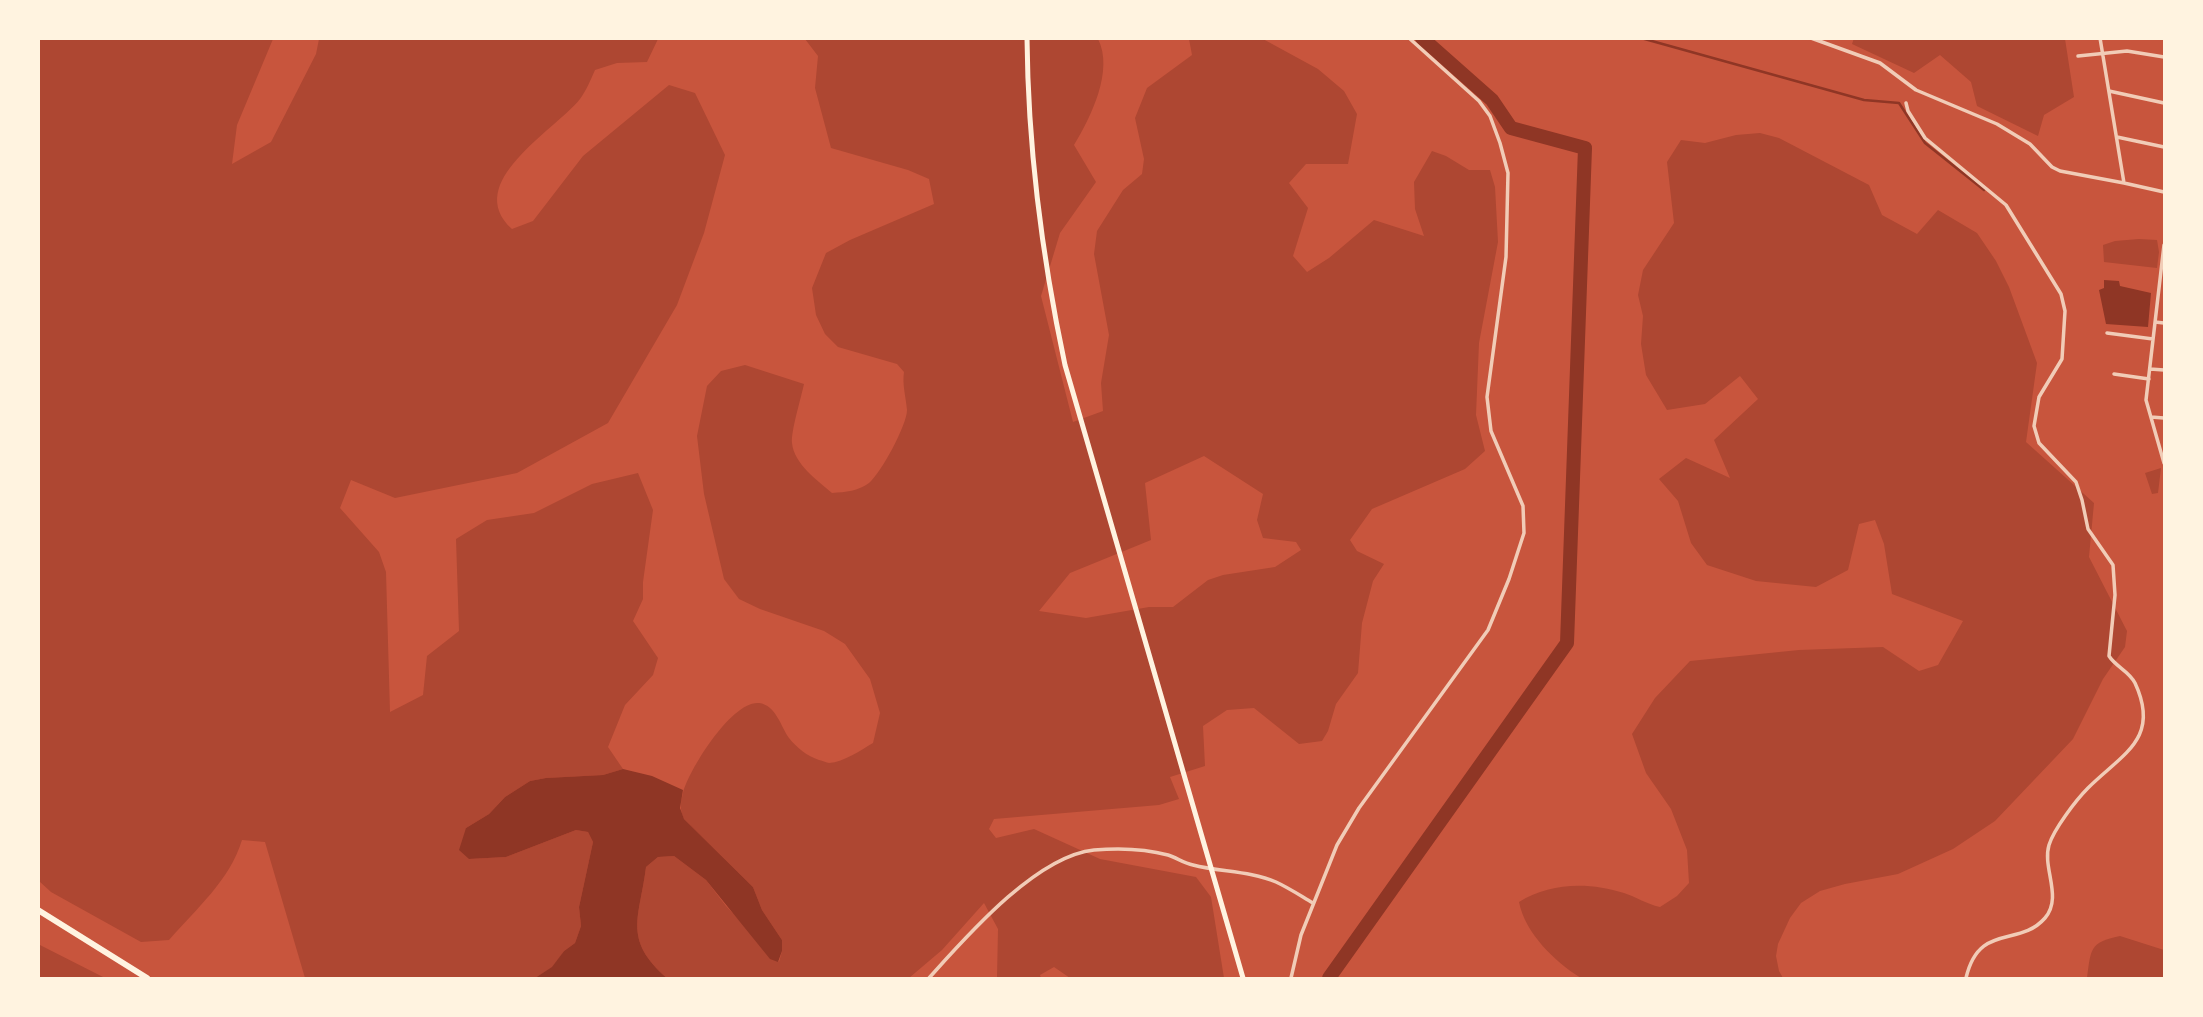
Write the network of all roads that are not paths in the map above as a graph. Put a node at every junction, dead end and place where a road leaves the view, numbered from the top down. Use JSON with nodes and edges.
{"nodes":[{"id":1,"x":1027,"y":38,"type":"edge"},
{"id":2,"x":1409,"y":38,"type":"edge"},
{"id":3,"x":1811,"y":38,"type":"edge"},
{"id":4,"x":2100,"y":38,"type":"edge"},
{"id":5,"x":2102,"y":52,"type":"junction"},
{"id":6,"x":2078,"y":56,"type":"dead end"},
{"id":7,"x":2165,"y":57,"type":"edge"},
{"id":8,"x":2109,"y":91,"type":"junction"},
{"id":9,"x":1906,"y":103,"type":"dead end"},
{"id":10,"x":2165,"y":103,"type":"edge"},
{"id":11,"x":2117,"y":137,"type":"junction"},
{"id":12,"x":2165,"y":147,"type":"edge"},
{"id":13,"x":2124,"y":183,"type":"junction"},
{"id":14,"x":2165,"y":192,"type":"edge"},
{"id":15,"x":2165,"y":245,"type":"edge"},
{"id":16,"x":2162,"y":276,"type":"edge"},
{"id":17,"x":2155,"y":322,"type":"junction"},
{"id":18,"x":2165,"y":323,"type":"edge"},
{"id":19,"x":2107,"y":333,"type":"dead end"},
{"id":20,"x":2153,"y":339,"type":"junction"},
{"id":21,"x":2150,"y":369,"type":"junction"},
{"id":22,"x":2165,"y":370,"type":"edge"},
{"id":23,"x":2115,"y":374,"type":"dead end"},
{"id":24,"x":2149,"y":379,"type":"junction"},
{"id":25,"x":2151,"y":417,"type":"junction"},
{"id":26,"x":2165,"y":418,"type":"edge"},
{"id":27,"x":2165,"y":463,"type":"edge"},
{"id":28,"x":1213,"y":870,"type":"junction"},
{"id":29,"x":1313,"y":903,"type":"junction"},
{"id":30,"x":38,"y":910,"type":"edge"},
{"id":31,"x":147,"y":978,"type":"edge"},
{"id":32,"x":929,"y":978,"type":"edge"},
{"id":33,"x":1243,"y":978,"type":"edge"},
{"id":34,"x":1291,"y":978,"type":"edge"},
{"id":35,"x":1966,"y":978,"type":"edge"}],
"edges":[{"from":1,"to":28,"type":"main road"},
{"from":2,"to":29,"type":"street"},
{"from":3,"to":13,"type":"street"},
{"from":4,"to":5,"type":"street"},
{"from":5,"to":6,"type":"street"},
{"from":5,"to":7,"type":"street"},
{"from":5,"to":8,"type":"street"},
{"from":8,"to":10,"type":"street"},
{"from":8,"to":11,"type":"street"},
{"from":9,"to":35,"type":"street"},
{"from":11,"to":12,"type":"street"},
{"from":11,"to":13,"type":"street"},
{"from":13,"to":14,"type":"street"},
{"from":15,"to":16,"type":"street"},
{"from":16,"to":17,"type":"street"},
{"from":17,"to":18,"type":"street"},
{"from":17,"to":20,"type":"street"},
{"from":19,"to":20,"type":"street"},
{"from":20,"to":21,"type":"street"},
{"from":21,"to":22,"type":"street"},
{"from":21,"to":24,"type":"street"},
{"from":23,"to":24,"type":"street"},
{"from":24,"to":25,"type":"street"},
{"from":25,"to":26,"type":"street"},
{"from":25,"to":27,"type":"street"},
{"from":28,"to":29,"type":"street"},
{"from":28,"to":32,"type":"street"},
{"from":28,"to":33,"type":"main road"},
{"from":29,"to":34,"type":"street"},
{"from":30,"to":31,"type":"highway"}]}
